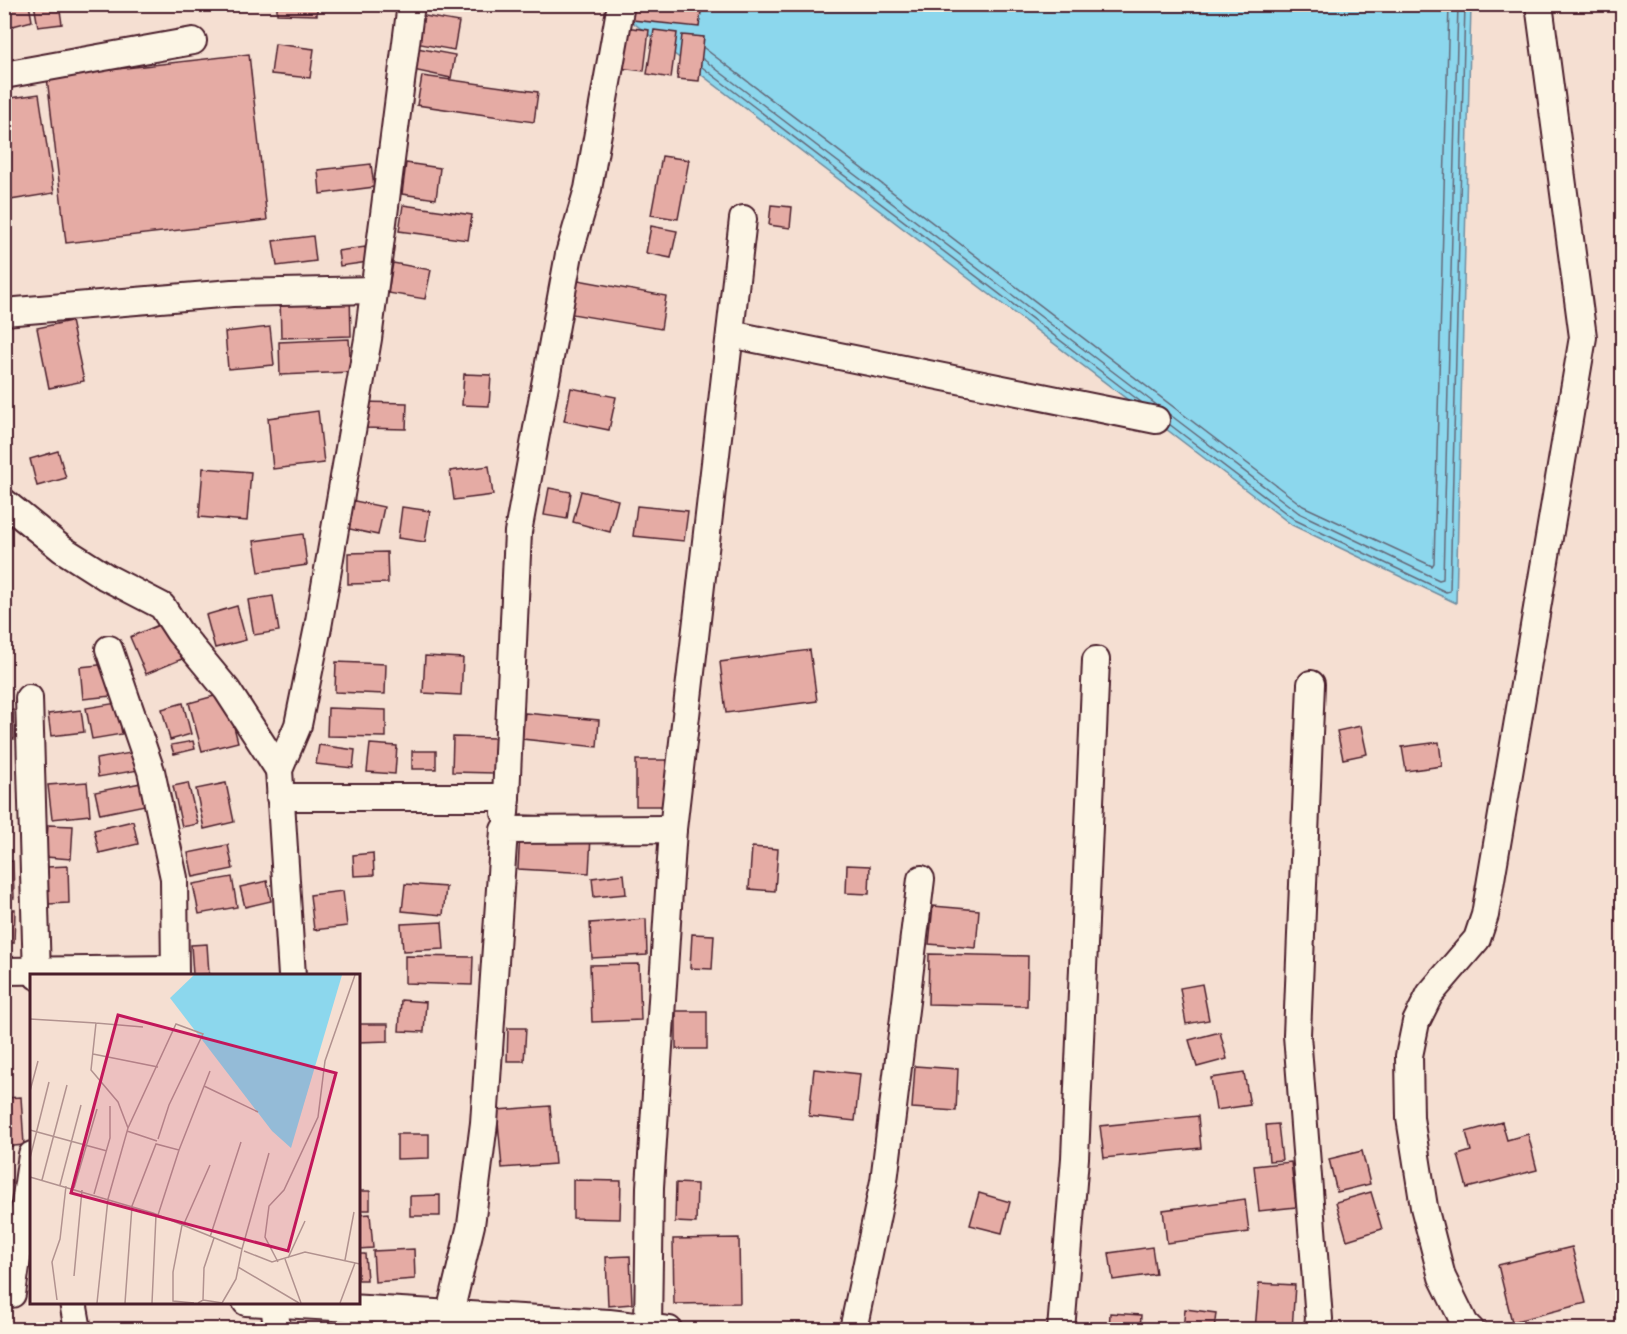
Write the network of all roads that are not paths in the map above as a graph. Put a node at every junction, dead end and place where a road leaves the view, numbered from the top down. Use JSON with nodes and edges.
{"nodes":[{"id":1,"x":411,"y":4,"type":"edge"},
{"id":2,"x":621,"y":4,"type":"edge"},
{"id":3,"x":1539,"y":4,"type":"edge"},
{"id":4,"x":193,"y":41,"type":"dead end"},
{"id":5,"x":4,"y":75,"type":"edge"},
{"id":6,"x":743,"y":219,"type":"dead end"},
{"id":7,"x":374,"y":290,"type":"junction"},
{"id":8,"x":4,"y":312,"type":"edge"},
{"id":9,"x":730,"y":334,"type":"junction"},
{"id":10,"x":1156,"y":420,"type":"dead end"},
{"id":11,"x":4,"y":502,"type":"edge"},
{"id":12,"x":109,"y":650,"type":"dead end"},
{"id":13,"x":1096,"y":660,"type":"dead end"},
{"id":14,"x":1311,"y":684,"type":"dead end"},
{"id":15,"x":29,"y":698,"type":"dead end"},
{"id":16,"x":279,"y":770,"type":"junction"},
{"id":17,"x":280,"y":797,"type":"junction"},
{"id":18,"x":506,"y":797,"type":"junction"},
{"id":19,"x":673,"y":829,"type":"junction"},
{"id":20,"x":504,"y":830,"type":"junction"},
{"id":21,"x":921,"y":879,"type":"dead end"},
{"id":22,"x":4,"y":971,"type":"edge"},
{"id":23,"x":175,"y":972,"type":"edge"},
{"id":24,"x":37,"y":974,"type":"edge"},
{"id":25,"x":292,"y":974,"type":"edge"},
{"id":26,"x":30,"y":1172,"type":"edge"},
{"id":27,"x":16,"y":1294,"type":"edge"},
{"id":28,"x":74,"y":1304,"type":"edge"},
{"id":29,"x":274,"y":1304,"type":"edge"},
{"id":30,"x":284,"y":1304,"type":"edge"},
{"id":31,"x":451,"y":1321,"type":"edge"},
{"id":32,"x":649,"y":1328,"type":"edge"},
{"id":33,"x":78,"y":1329,"type":"edge"},
{"id":34,"x":277,"y":1329,"type":"edge"},
{"id":35,"x":853,"y":1329,"type":"edge"},
{"id":36,"x":1061,"y":1329,"type":"edge"},
{"id":37,"x":1317,"y":1329,"type":"edge"},
{"id":38,"x":1471,"y":1329,"type":"edge"}],
"edges":[{"from":1,"to":7,"type":"street"},
{"from":2,"to":18,"type":"street"},
{"from":3,"to":38,"type":"street"},
{"from":4,"to":5,"type":"street"},
{"from":6,"to":9,"type":"street"},
{"from":7,"to":8,"type":"street"},
{"from":7,"to":16,"type":"street"},
{"from":9,"to":10,"type":"street"},
{"from":9,"to":19,"type":"street"},
{"from":11,"to":16,"type":"street"},
{"from":12,"to":23,"type":"street"},
{"from":13,"to":36,"type":"street"},
{"from":14,"to":37,"type":"street"},
{"from":15,"to":24,"type":"street"},
{"from":16,"to":17,"type":"street"},
{"from":17,"to":18,"type":"street"},
{"from":17,"to":25,"type":"street"},
{"from":18,"to":20,"type":"street"},
{"from":19,"to":20,"type":"street"},
{"from":19,"to":32,"type":"street"},
{"from":20,"to":31,"type":"street"},
{"from":21,"to":35,"type":"street"},
{"from":22,"to":24,"type":"street"},
{"from":23,"to":24,"type":"street"},
{"from":26,"to":27,"type":"street"},
{"from":28,"to":33,"type":"street"},
{"from":29,"to":34,"type":"street"},
{"from":30,"to":31,"type":"street"},
{"from":31,"to":32,"type":"street"}]}
